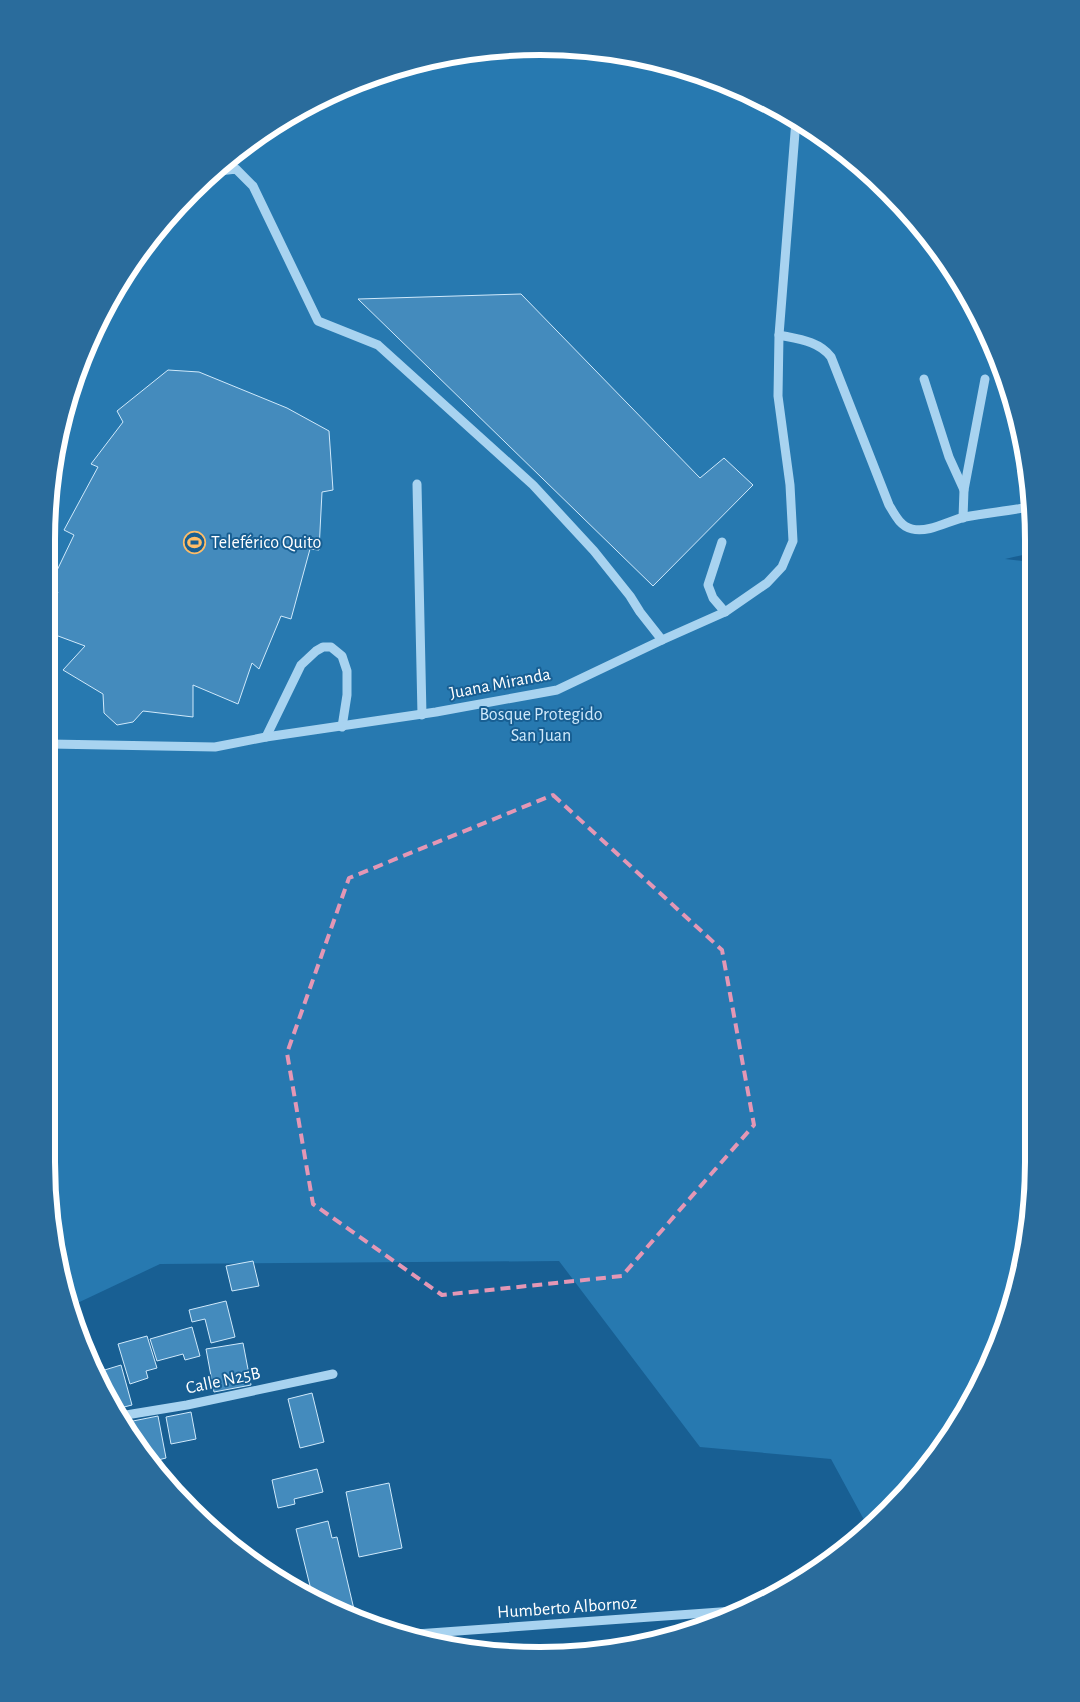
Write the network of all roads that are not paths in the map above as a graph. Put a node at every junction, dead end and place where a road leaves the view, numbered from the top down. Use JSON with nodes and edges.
{"nodes":[{"id":1,"x":795,"y":128,"type":"edge"},
{"id":2,"x":226,"y":170,"type":"edge"},
{"id":3,"x":779,"y":335,"type":"junction"},
{"id":4,"x":924,"y":379,"type":"dead end"},
{"id":5,"x":985,"y":379,"type":"dead end"},
{"id":6,"x":417,"y":484,"type":"dead end"},
{"id":7,"x":964,"y":490,"type":"junction"},
{"id":8,"x":1024,"y":509,"type":"edge"},
{"id":9,"x":963,"y":518,"type":"junction"},
{"id":10,"x":722,"y":542,"type":"dead end"},
{"id":11,"x":726,"y":612,"type":"junction"},
{"id":12,"x":662,"y":640,"type":"junction"},
{"id":13,"x":422,"y":715,"type":"junction"},
{"id":14,"x":342,"y":727,"type":"junction"},
{"id":15,"x":266,"y":737,"type":"junction"},
{"id":16,"x":55,"y":744,"type":"edge"},
{"id":17,"x":333,"y":1374,"type":"dead end"},
{"id":18,"x":127,"y":1415,"type":"edge"},
{"id":19,"x":721,"y":1612,"type":"edge"},
{"id":20,"x":427,"y":1633,"type":"edge"}],
"edges":[{"from":1,"to":3,"type":"street","name":"Juana Miranda"},
{"from":2,"to":12,"type":"street"},
{"from":3,"to":9,"type":"street"},
{"from":3,"to":11,"type":"street","name":"Juana Miranda"},
{"from":4,"to":7,"type":"street"},
{"from":5,"to":7,"type":"street"},
{"from":6,"to":13,"type":"street"},
{"from":7,"to":9,"type":"street"},
{"from":8,"to":9,"type":"street"},
{"from":10,"to":11,"type":"street"},
{"from":11,"to":12,"type":"street","name":"Juana Miranda"},
{"from":12,"to":13,"type":"street","name":"Juana Miranda"},
{"from":13,"to":14,"type":"street","name":"Juana Miranda"},
{"from":14,"to":15,"type":"street","name":"Juana Miranda"},
{"from":14,"to":15,"type":"street"},
{"from":15,"to":16,"type":"street","name":"Juana Miranda"},
{"from":17,"to":18,"type":"street","name":"Calle N25B"},
{"from":19,"to":20,"type":"street","name":"Humberto Albornoz"}]}
